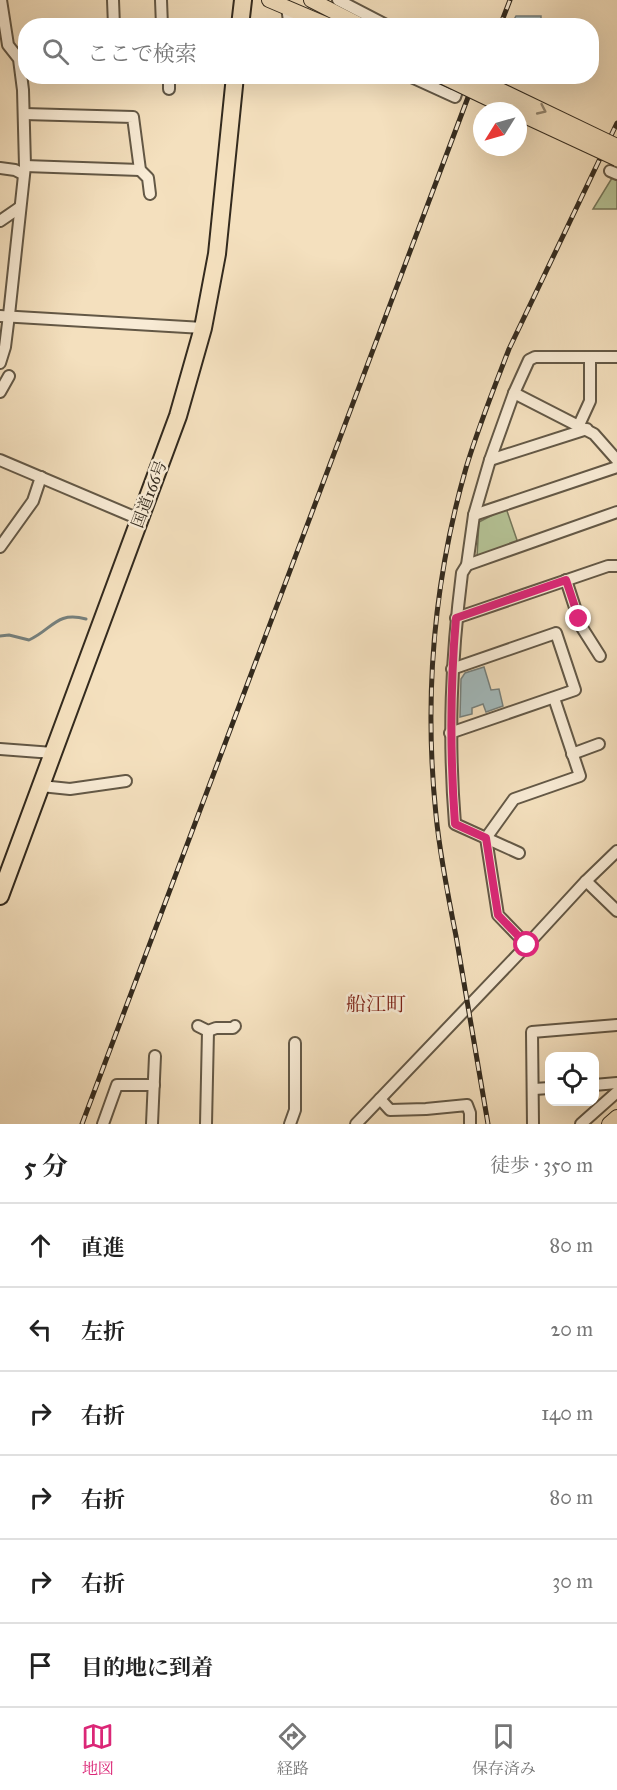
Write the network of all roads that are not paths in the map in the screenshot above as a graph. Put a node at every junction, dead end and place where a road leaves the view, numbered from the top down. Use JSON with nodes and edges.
{"nodes":[{"id":1,"x":1,"y":0,"type":"edge"},
{"id":2,"x":113,"y":0,"type":"edge"},
{"id":3,"x":161,"y":0,"type":"edge"},
{"id":4,"x":243,"y":0,"type":"edge"},
{"id":5,"x":269,"y":0,"type":"edge"},
{"id":6,"x":310,"y":0,"type":"edge"},
{"id":7,"x":338,"y":0,"type":"edge"},
{"id":8,"x":286,"y":7,"type":"junction"},
{"id":9,"x":114,"y":18,"type":"edge"},
{"id":10,"x":162,"y":18,"type":"edge"},
{"id":11,"x":241,"y":18,"type":"edge"},
{"id":12,"x":288,"y":18,"type":"edge"},
{"id":13,"x":311,"y":18,"type":"edge"},
{"id":14,"x":347,"y":18,"type":"edge"},
{"id":15,"x":373,"y":18,"type":"edge"},
{"id":16,"x":4,"y":49,"type":"edge"},
{"id":17,"x":18,"y":57,"type":"edge"},
{"id":18,"x":23,"y":84,"type":"edge"},
{"id":19,"x":169,"y":84,"type":"edge"},
{"id":20,"x":234,"y":84,"type":"edge"},
{"id":21,"x":427,"y":84,"type":"edge"},
{"id":22,"x":458,"y":84,"type":"edge"},
{"id":23,"x":459,"y":84,"type":"edge"},
{"id":24,"x":488,"y":84,"type":"edge"},
{"id":25,"x":169,"y":88,"type":"dead end"},
{"id":26,"x":495,"y":102,"type":"edge"},
{"id":27,"x":24,"y":114,"type":"junction"},
{"id":28,"x":527,"y":118,"type":"edge"},
{"id":29,"x":617,"y":146,"type":"edge"},
{"id":30,"x":0,"y":168,"type":"edge"},
{"id":31,"x":615,"y":168,"type":"edge"},
{"id":32,"x":24,"y":170,"type":"junction"},
{"id":33,"x":140,"y":170,"type":"junction"},
{"id":34,"x":150,"y":194,"type":"dead end"},
{"id":35,"x":19,"y":208,"type":"junction"},
{"id":36,"x":0,"y":221,"type":"edge"},
{"id":37,"x":4,"y":316,"type":"edge"},
{"id":38,"x":203,"y":328,"type":"junction"},
{"id":39,"x":590,"y":357,"type":"junction"},
{"id":40,"x":617,"y":357,"type":"edge"},
{"id":41,"x":0,"y":363,"type":"edge"},
{"id":42,"x":9,"y":376,"type":"dead end"},
{"id":43,"x":0,"y":392,"type":"edge"},
{"id":44,"x":514,"y":393,"type":"junction"},
{"id":45,"x":583,"y":427,"type":"junction"},
{"id":46,"x":617,"y":459,"type":"edge"},
{"id":47,"x":0,"y":460,"type":"edge"},
{"id":48,"x":490,"y":460,"type":"junction"},
{"id":49,"x":617,"y":467,"type":"edge"},
{"id":50,"x":41,"y":477,"type":"junction"},
{"id":51,"x":617,"y":512,"type":"edge"},
{"id":52,"x":474,"y":515,"type":"junction"},
{"id":53,"x":139,"y":519,"type":"junction"},
{"id":54,"x":0,"y":547,"type":"edge"},
{"id":55,"x":467,"y":565,"type":"junction"},
{"id":56,"x":617,"y":566,"type":"edge"},
{"id":57,"x":566,"y":580,"type":"junction"},
{"id":58,"x":456,"y":618,"type":"junction"},
{"id":59,"x":600,"y":656,"type":"dead end"},
{"id":60,"x":452,"y":669,"type":"junction"},
{"id":61,"x":554,"y":698,"type":"junction"},
{"id":62,"x":450,"y":733,"type":"junction"},
{"id":63,"x":599,"y":744,"type":"dead end"},
{"id":64,"x":0,"y":749,"type":"edge"},
{"id":65,"x":52,"y":753,"type":"junction"},
{"id":66,"x":572,"y":754,"type":"junction"},
{"id":67,"x":126,"y":781,"type":"dead end"},
{"id":68,"x":41,"y":786,"type":"junction"},
{"id":69,"x":486,"y":838,"type":"junction"},
{"id":70,"x":617,"y":851,"type":"edge"},
{"id":71,"x":519,"y":853,"type":"dead end"},
{"id":72,"x":586,"y":881,"type":"junction"},
{"id":73,"x":0,"y":896,"type":"edge"},
{"id":74,"x":617,"y":911,"type":"edge"},
{"id":75,"x":527,"y":945,"type":"junction"},
{"id":76,"x":617,"y":1025,"type":"edge"},
{"id":77,"x":235,"y":1026,"type":"dead end"},
{"id":78,"x":295,"y":1043,"type":"dead end"},
{"id":79,"x":155,"y":1056,"type":"dead end"},
{"id":80,"x":617,"y":1083,"type":"edge"},
{"id":81,"x":154,"y":1085,"type":"junction"},
{"id":82,"x":599,"y":1085,"type":"edge"},
{"id":83,"x":545,"y":1088,"type":"edge"},
{"id":84,"x":534,"y":1089,"type":"junction"},
{"id":85,"x":617,"y":1092,"type":"edge"},
{"id":86,"x":380,"y":1099,"type":"junction"},
{"id":87,"x":617,"y":1117,"type":"edge"},
{"id":88,"x":103,"y":1124,"type":"edge"},
{"id":89,"x":152,"y":1124,"type":"edge"},
{"id":90,"x":206,"y":1124,"type":"edge"},
{"id":91,"x":290,"y":1124,"type":"edge"},
{"id":92,"x":356,"y":1124,"type":"edge"},
{"id":93,"x":470,"y":1124,"type":"edge"},
{"id":94,"x":533,"y":1124,"type":"edge"},
{"id":95,"x":581,"y":1124,"type":"edge"},
{"id":96,"x":609,"y":1124,"type":"edge"}],
"edges":[{"from":1,"to":16,"type":"street"},
{"from":2,"to":9,"type":"street"},
{"from":3,"to":10,"type":"street"},
{"from":4,"to":11,"type":"highway"},
{"from":5,"to":8,"type":"main road"},
{"from":6,"to":14,"type":"main road"},
{"from":7,"to":15,"type":"street"},
{"from":8,"to":12,"type":"street"},
{"from":8,"to":13,"type":"main road"},
{"from":16,"to":17,"type":"street"},
{"from":18,"to":27,"type":"street"},
{"from":19,"to":25,"type":"street"},
{"from":20,"to":38,"type":"highway","name":"国道166号"},
{"from":21,"to":23,"type":"street"},
{"from":22,"to":26,"type":"main road","bridge":true},
{"from":24,"to":29,"type":"main road","one_way":true,"bridge":true},
{"from":27,"to":32,"type":"street"},
{"from":27,"to":33,"type":"street"},
{"from":28,"to":31,"type":"main road","bridge":true},
{"from":30,"to":32,"type":"street"},
{"from":32,"to":33,"type":"street"},
{"from":32,"to":35,"type":"street"},
{"from":33,"to":34,"type":"street"},
{"from":35,"to":36,"type":"street"},
{"from":35,"to":37,"type":"street"},
{"from":37,"to":38,"type":"street"},
{"from":37,"to":41,"type":"street"},
{"from":38,"to":53,"type":"highway","name":"国道166号"},
{"from":39,"to":40,"type":"street"},
{"from":39,"to":44,"type":"street"},
{"from":39,"to":45,"type":"street"},
{"from":42,"to":43,"type":"street"},
{"from":44,"to":45,"type":"street"},
{"from":44,"to":48,"type":"street"},
{"from":45,"to":46,"type":"street"},
{"from":45,"to":48,"type":"street"},
{"from":47,"to":50,"type":"street"},
{"from":48,"to":52,"type":"street"},
{"from":49,"to":52,"type":"street"},
{"from":50,"to":53,"type":"street"},
{"from":50,"to":54,"type":"street"},
{"from":51,"to":55,"type":"street"},
{"from":52,"to":55,"type":"street"},
{"from":53,"to":65,"type":"highway","name":"国道166号"},
{"from":55,"to":58,"type":"street"},
{"from":56,"to":57,"type":"street"},
{"from":57,"to":58,"type":"street"},
{"from":57,"to":59,"type":"street"},
{"from":58,"to":60,"type":"street"},
{"from":60,"to":61,"type":"street"},
{"from":60,"to":62,"type":"street"},
{"from":61,"to":62,"type":"street"},
{"from":61,"to":66,"type":"street"},
{"from":62,"to":69,"type":"street"},
{"from":63,"to":66,"type":"street"},
{"from":64,"to":65,"type":"street"},
{"from":65,"to":68,"type":"highway","name":"国道166号"},
{"from":66,"to":69,"type":"street"},
{"from":67,"to":68,"type":"street"},
{"from":68,"to":73,"type":"highway","name":"国道166号"},
{"from":69,"to":71,"type":"street"},
{"from":69,"to":75,"type":"street"},
{"from":70,"to":72,"type":"street"},
{"from":72,"to":74,"type":"street"},
{"from":72,"to":75,"type":"street"},
{"from":75,"to":86,"type":"street"},
{"from":76,"to":84,"type":"street"},
{"from":77,"to":90,"type":"street"},
{"from":78,"to":91,"type":"street"},
{"from":79,"to":81,"type":"street"},
{"from":80,"to":82,"type":"street"},
{"from":81,"to":88,"type":"street"},
{"from":81,"to":89,"type":"street"},
{"from":83,"to":84,"type":"street"},
{"from":84,"to":94,"type":"street"},
{"from":85,"to":95,"type":"street"},
{"from":86,"to":92,"type":"street"},
{"from":86,"to":93,"type":"street"},
{"from":87,"to":96,"type":"main road"}]}
